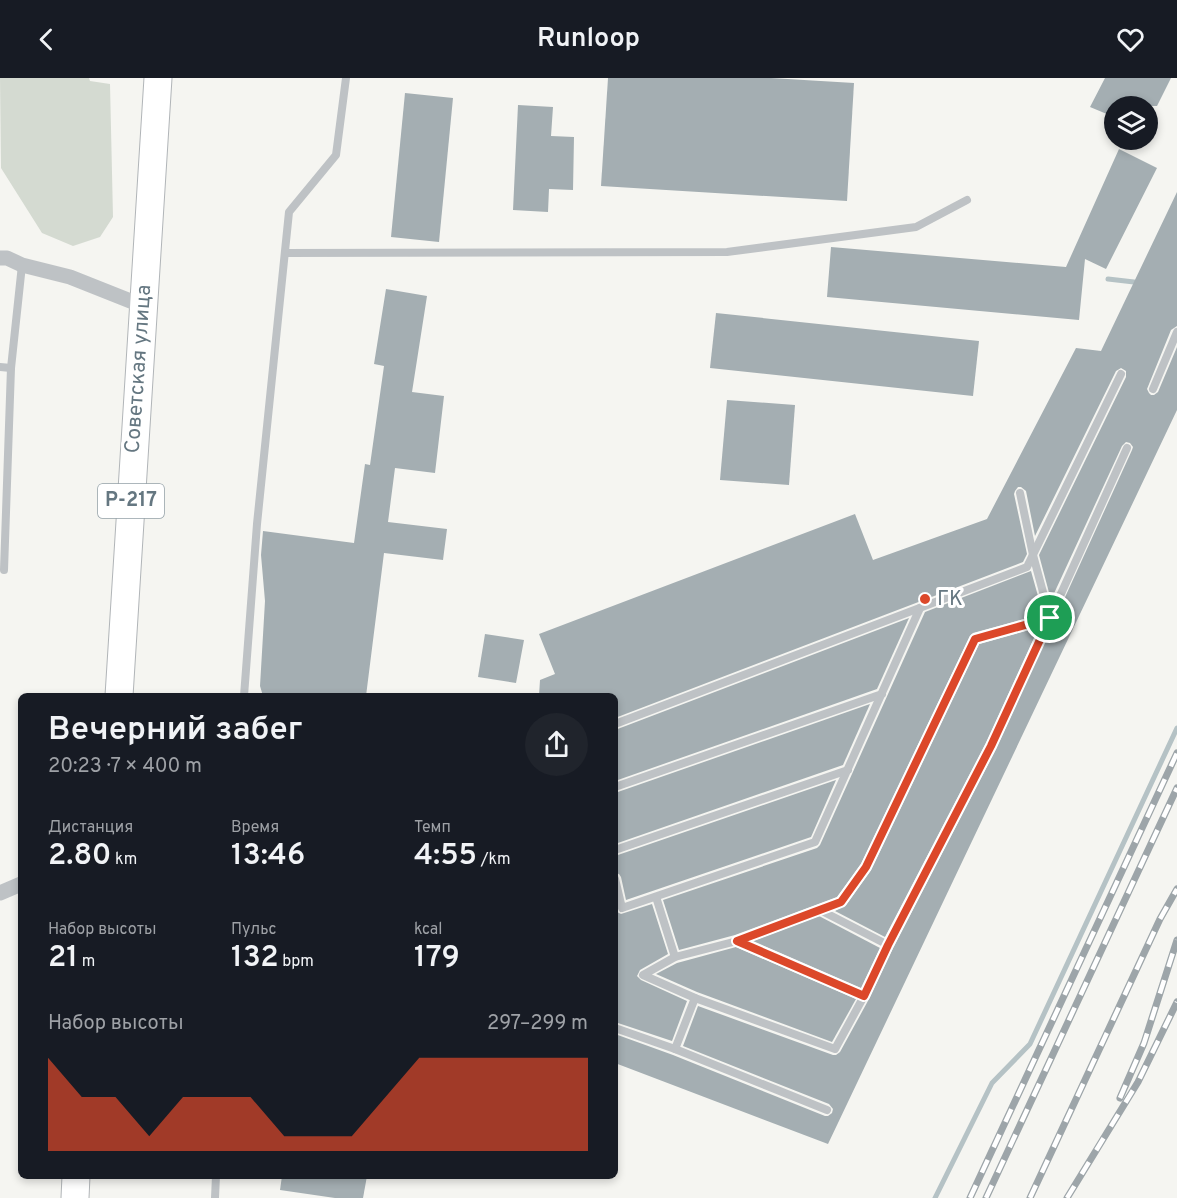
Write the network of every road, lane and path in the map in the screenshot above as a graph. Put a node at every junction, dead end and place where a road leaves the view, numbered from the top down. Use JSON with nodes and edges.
{"nodes":[{"id":1,"x":158,"y":78,"type":"edge"},
{"id":2,"x":346,"y":78,"type":"edge"},
{"id":3,"x":967,"y":200,"type":"dead end"},
{"id":4,"x":285,"y":253,"type":"junction"},
{"id":5,"x":0,"y":258,"type":"edge"},
{"id":6,"x":22,"y":265,"type":"junction"},
{"id":7,"x":143,"y":306,"type":"junction"},
{"id":8,"x":1177,"y":332,"type":"edge"},
{"id":9,"x":0,"y":367,"type":"edge"},
{"id":10,"x":10,"y":368,"type":"junction"},
{"id":11,"x":1121,"y":374,"type":"dead end"},
{"id":12,"x":1153,"y":389,"type":"dead end"},
{"id":13,"x":1127,"y":448,"type":"dead end"},
{"id":14,"x":1020,"y":493,"type":"dead end"},
{"id":15,"x":1033,"y":555,"type":"junction"},
{"id":16,"x":4,"y":570,"type":"dead end"},
{"id":17,"x":920,"y":608,"type":"junction"},
{"id":18,"x":1050,"y":618,"type":"junction"},
{"id":19,"x":119,"y":693,"type":"edge"},
{"id":20,"x":244,"y":693,"type":"edge"},
{"id":21,"x":882,"y":694,"type":"junction"},
{"id":22,"x":618,"y":723,"type":"edge"},
{"id":23,"x":848,"y":770,"type":"junction"},
{"id":24,"x":618,"y":786,"type":"edge"},
{"id":25,"x":618,"y":849,"type":"edge"},
{"id":26,"x":18,"y":885,"type":"edge"},
{"id":27,"x":0,"y":892,"type":"edge"},
{"id":28,"x":618,"y":892,"type":"edge"},
{"id":29,"x":656,"y":897,"type":"junction"},
{"id":30,"x":820,"y":910,"type":"junction"},
{"id":31,"x":737,"y":941,"type":"junction"},
{"id":32,"x":888,"y":945,"type":"junction"},
{"id":33,"x":675,"y":957,"type":"junction"},
{"id":34,"x":864,"y":996,"type":"junction"},
{"id":35,"x":695,"y":999,"type":"junction"},
{"id":36,"x":618,"y":1029,"type":"edge"},
{"id":37,"x":675,"y":1049,"type":"junction"},
{"id":38,"x":827,"y":1110,"type":"dead end"},
{"id":39,"x":76,"y":1179,"type":"edge"},
{"id":40,"x":216,"y":1179,"type":"edge"},
{"id":41,"x":75,"y":1198,"type":"edge"},
{"id":42,"x":215,"y":1198,"type":"edge"}],
"edges":[{"from":1,"to":7,"type":"highway","name":"Советская улица","number":"Р-217"},
{"from":2,"to":4,"type":"lane"},
{"from":3,"to":4,"type":"lane"},
{"from":4,"to":20,"type":"lane"},
{"from":5,"to":6,"type":"street"},
{"from":6,"to":7,"type":"street"},
{"from":6,"to":10,"type":"lane"},
{"from":7,"to":19,"type":"highway","name":"Советская улица","number":"Р-217"},
{"from":8,"to":12,"type":"lane"},
{"from":9,"to":10,"type":"lane"},
{"from":10,"to":16,"type":"lane"},
{"from":11,"to":15,"type":"lane"},
{"from":13,"to":18,"type":"lane"},
{"from":14,"to":15,"type":"lane"},
{"from":15,"to":17,"type":"lane"},
{"from":15,"to":18,"type":"lane"},
{"from":17,"to":21,"type":"lane"},
{"from":17,"to":22,"type":"lane"},
{"from":18,"to":30,"type":"lane"},
{"from":18,"to":32,"type":"lane"},
{"from":21,"to":23,"type":"lane"},
{"from":21,"to":24,"type":"lane"},
{"from":23,"to":25,"type":"lane"},
{"from":23,"to":29,"type":"lane"},
{"from":26,"to":27,"type":"street"},
{"from":28,"to":29,"type":"lane"},
{"from":29,"to":33,"type":"lane"},
{"from":30,"to":31,"type":"lane"},
{"from":30,"to":32,"type":"lane"},
{"from":31,"to":33,"type":"lane"},
{"from":31,"to":34,"type":"lane"},
{"from":32,"to":34,"type":"lane"},
{"from":33,"to":35,"type":"lane"},
{"from":34,"to":35,"type":"lane"},
{"from":35,"to":37,"type":"lane"},
{"from":36,"to":37,"type":"lane"},
{"from":37,"to":38,"type":"lane"},
{"from":39,"to":41,"type":"highway"},
{"from":40,"to":42,"type":"lane"}]}
